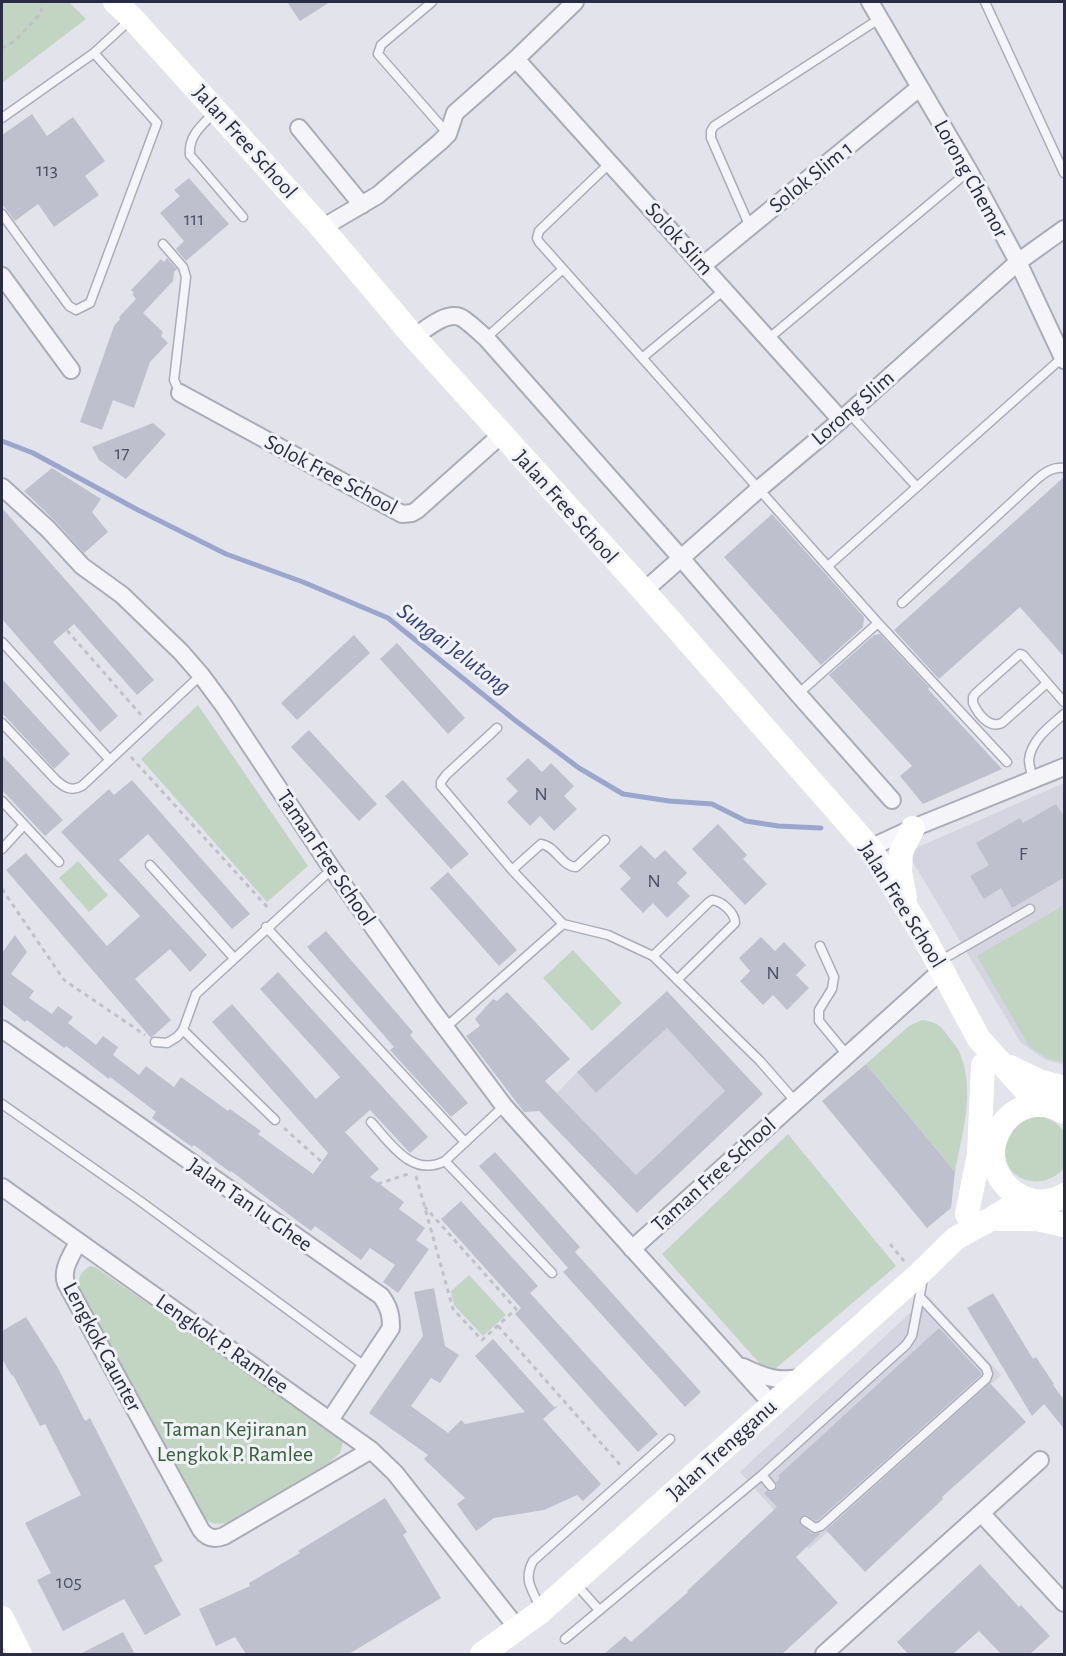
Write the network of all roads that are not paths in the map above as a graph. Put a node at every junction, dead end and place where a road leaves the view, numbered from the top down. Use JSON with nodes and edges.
{"nodes":[{"id":1,"x":432,"y":2,"type":"edge"},
{"id":2,"x":575,"y":2,"type":"edge"},
{"id":3,"x":985,"y":2,"type":"edge"},
{"id":4,"x":877,"y":7,"type":"edge"},
{"id":5,"x":124,"y":10,"type":"edge"},
{"id":6,"x":94,"y":53,"type":"junction"},
{"id":7,"x":516,"y":59,"type":"junction"},
{"id":8,"x":919,"y":88,"type":"junction"},
{"id":9,"x":216,"y":111,"type":"junction"},
{"id":10,"x":2,"y":118,"type":"edge"},
{"id":11,"x":299,"y":128,"type":"dead end"},
{"id":12,"x":448,"y":134,"type":"junction"},
{"id":13,"x":610,"y":163,"type":"junction"},
{"id":14,"x":969,"y":171,"type":"junction"},
{"id":15,"x":1065,"y":174,"type":"edge"},
{"id":16,"x":362,"y":205,"type":"junction"},
{"id":17,"x":2,"y":214,"type":"edge"},
{"id":18,"x":243,"y":217,"type":"dead end"},
{"id":19,"x":750,"y":227,"type":"junction"},
{"id":20,"x":322,"y":228,"type":"junction"},
{"id":21,"x":1065,"y":229,"type":"edge"},
{"id":22,"x":163,"y":244,"type":"dead end"},
{"id":23,"x":1018,"y":262,"type":"junction"},
{"id":24,"x":702,"y":266,"type":"junction"},
{"id":25,"x":563,"y":269,"type":"junction"},
{"id":26,"x":2,"y":276,"type":"edge"},
{"id":27,"x":724,"y":290,"type":"junction"},
{"id":28,"x":414,"y":337,"type":"junction"},
{"id":29,"x":486,"y":338,"type":"junction"},
{"id":30,"x":768,"y":339,"type":"junction"},
{"id":31,"x":642,"y":358,"type":"junction"},
{"id":32,"x":1064,"y":359,"type":"edge"},
{"id":33,"x":71,"y":370,"type":"dead end"},
{"id":34,"x":180,"y":393,"type":"joint"},
{"id":35,"x":845,"y":416,"type":"junction"},
{"id":36,"x":501,"y":435,"type":"junction"},
{"id":37,"x":1065,"y":468,"type":"edge"},
{"id":38,"x":2,"y":487,"type":"edge"},
{"id":39,"x":917,"y":487,"type":"junction"},
{"id":40,"x":759,"y":489,"type":"junction"},
{"id":41,"x":681,"y":558,"type":"junction"},
{"id":42,"x":828,"y":566,"type":"junction"},
{"id":43,"x":644,"y":591,"type":"junction"},
{"id":44,"x":902,"y":603,"type":"dead end"},
{"id":45,"x":878,"y":623,"type":"junction"},
{"id":46,"x":2,"y":642,"type":"edge"},
{"id":47,"x":201,"y":675,"type":"junction"},
{"id":48,"x":1047,"y":683,"type":"junction"},
{"id":49,"x":798,"y":694,"type":"junction"},
{"id":50,"x":1065,"y":702,"type":"edge"},
{"id":51,"x":1065,"y":714,"type":"edge"},
{"id":52,"x":2,"y":723,"type":"edge"},
{"id":53,"x":497,"y":728,"type":"dead end"},
{"id":54,"x":109,"y":759,"type":"junction"},
{"id":55,"x":1006,"y":762,"type":"dead end"},
{"id":56,"x":1065,"y":766,"type":"edge"},
{"id":57,"x":1033,"y":780,"type":"junction"},
{"id":58,"x":892,"y":800,"type":"dead end"},
{"id":59,"x":2,"y":801,"type":"edge"},
{"id":60,"x":24,"y":825,"type":"junction"},
{"id":61,"x":913,"y":828,"type":"junction"},
{"id":62,"x":605,"y":840,"type":"dead end"},
{"id":63,"x":870,"y":848,"type":"junction"},
{"id":64,"x":2,"y":849,"type":"edge"},
{"id":65,"x":59,"y":862,"type":"dead end"},
{"id":66,"x":150,"y":865,"type":"dead end"},
{"id":67,"x":332,"y":869,"type":"junction"},
{"id":68,"x":512,"y":870,"type":"junction"},
{"id":69,"x":906,"y":905,"type":"junction"},
{"id":70,"x":1030,"y":909,"type":"dead end"},
{"id":71,"x":563,"y":924,"type":"junction"},
{"id":72,"x":266,"y":927,"type":"junction"},
{"id":73,"x":820,"y":946,"type":"dead end"},
{"id":74,"x":652,"y":956,"type":"junction"},
{"id":75,"x":234,"y":958,"type":"junction"},
{"id":76,"x":940,"y":966,"type":"junction"},
{"id":77,"x":677,"y":980,"type":"junction"},
{"id":78,"x":445,"y":1028,"type":"junction"},
{"id":79,"x":2,"y":1029,"type":"edge"},
{"id":80,"x":183,"y":1030,"type":"junction"},
{"id":81,"x":155,"y":1042,"type":"road end"},
{"id":82,"x":847,"y":1055,"type":"junction"},
{"id":83,"x":990,"y":1063,"type":"junction"},
{"id":84,"x":795,"y":1101,"type":"junction"},
{"id":85,"x":2,"y":1104,"type":"edge"},
{"id":86,"x":1058,"y":1104,"type":"edge"},
{"id":87,"x":504,"y":1106,"type":"junction"},
{"id":88,"x":274,"y":1120,"type":"road end"},
{"id":89,"x":371,"y":1122,"type":"dead end"},
{"id":90,"x":996,"y":1134,"type":"junction"},
{"id":91,"x":465,"y":1142,"type":"junction"},
{"id":92,"x":445,"y":1161,"type":"junction"},
{"id":93,"x":994,"y":1166,"type":"junction"},
{"id":94,"x":2,"y":1187,"type":"edge"},
{"id":95,"x":1044,"y":1199,"type":"edge"},
{"id":96,"x":967,"y":1214,"type":"junction"},
{"id":97,"x":1065,"y":1216,"type":"edge"},
{"id":98,"x":991,"y":1219,"type":"junction"},
{"id":99,"x":1065,"y":1225,"type":"edge"},
{"id":100,"x":956,"y":1238,"type":"junction"},
{"id":101,"x":78,"y":1242,"type":"junction"},
{"id":102,"x":632,"y":1249,"type":"junction"},
{"id":103,"x":924,"y":1270,"type":"junction"},
{"id":104,"x":552,"y":1273,"type":"dead end"},
{"id":105,"x":920,"y":1297,"type":"junction"},
{"id":106,"x":735,"y":1363,"type":"junction"},
{"id":107,"x":366,"y":1367,"type":"junction"},
{"id":108,"x":803,"y":1377,"type":"junction"},
{"id":109,"x":772,"y":1404,"type":"junction"},
{"id":110,"x":330,"y":1420,"type":"junction"},
{"id":111,"x":670,"y":1439,"type":"dead end"},
{"id":112,"x":371,"y":1450,"type":"junction"},
{"id":113,"x":1040,"y":1460,"type":"dead end"},
{"id":114,"x":762,"y":1475,"type":"junction"},
{"id":115,"x":771,"y":1486,"type":"dead end"},
{"id":116,"x":981,"y":1514,"type":"junction"},
{"id":117,"x":805,"y":1521,"type":"dead end"},
{"id":118,"x":574,"y":1582,"type":"junction"},
{"id":119,"x":1065,"y":1604,"type":"edge"},
{"id":120,"x":599,"y":1610,"type":"junction"},
{"id":121,"x":541,"y":1611,"type":"junction"},
{"id":122,"x":2,"y":1618,"type":"edge"},
{"id":123,"x":518,"y":1629,"type":"junction"},
{"id":124,"x":565,"y":1639,"type":"dead end"},
{"id":125,"x":20,"y":1654,"type":"edge"},
{"id":126,"x":482,"y":1654,"type":"edge"},
{"id":127,"x":824,"y":1654,"type":"edge"}],
"edges":[{"from":1,"to":12,"type":"lane"},
{"from":2,"to":7,"type":"street"},
{"from":3,"to":15,"type":"lane"},
{"from":4,"to":8,"type":"street","name":"Lorong Chemor"},
{"from":4,"to":19,"type":"lane"},
{"from":5,"to":6,"type":"lane"},
{"from":5,"to":9,"type":"street","name":"Jalan Free School"},
{"from":6,"to":10,"type":"lane"},
{"from":6,"to":17,"type":"lane"},
{"from":7,"to":12,"type":"street"},
{"from":7,"to":13,"type":"street","name":"Solok Slim"},
{"from":8,"to":14,"type":"street","name":"Lorong Chemor"},
{"from":8,"to":19,"type":"street","name":"Solok Slim 1"},
{"from":9,"to":18,"type":"lane"},
{"from":9,"to":20,"type":"street","name":"Jalan Free School"},
{"from":11,"to":16,"type":"street"},
{"from":12,"to":16,"type":"street"},
{"from":13,"to":24,"type":"street","name":"Solok Slim"},
{"from":13,"to":25,"type":"lane"},
{"from":14,"to":23,"type":"street","name":"Lorong Chemor"},
{"from":14,"to":30,"type":"lane"},
{"from":16,"to":20,"type":"street"},
{"from":19,"to":24,"type":"street","name":"Solok Slim 1"},
{"from":20,"to":28,"type":"street","name":"Jalan Free School"},
{"from":21,"to":23,"type":"street","name":"Lorong Slim"},
{"from":22,"to":34,"type":"lane"},
{"from":23,"to":32,"type":"street","name":"Lorong Chemor"},
{"from":23,"to":35,"type":"street","name":"Lorong Slim"},
{"from":24,"to":27,"type":"street","name":"Solok Slim"},
{"from":25,"to":29,"type":"lane"},
{"from":25,"to":31,"type":"lane"},
{"from":26,"to":33,"type":"street"},
{"from":27,"to":30,"type":"street","name":"Solok Slim"},
{"from":27,"to":31,"type":"lane"},
{"from":28,"to":29,"type":"street"},
{"from":28,"to":36,"type":"street","name":"Jalan Free School"},
{"from":29,"to":41,"type":"street"},
{"from":30,"to":35,"type":"street","name":"Solok Slim"},
{"from":31,"to":40,"type":"lane"},
{"from":32,"to":39,"type":"lane"},
{"from":34,"to":36,"type":"street","name":"Solok Free School"},
{"from":35,"to":39,"type":"lane"},
{"from":35,"to":40,"type":"street","name":"Lorong Slim"},
{"from":36,"to":43,"type":"street","name":"Jalan Free School"},
{"from":37,"to":44,"type":"lane"},
{"from":38,"to":47,"type":"street","name":"Taman Free School"},
{"from":39,"to":42,"type":"lane"},
{"from":40,"to":41,"type":"street","name":"Lorong Slim"},
{"from":40,"to":42,"type":"lane"},
{"from":41,"to":43,"type":"street","name":"Lorong Slim"},
{"from":41,"to":49,"type":"street"},
{"from":42,"to":45,"type":"lane"},
{"from":43,"to":63,"type":"street","name":"Jalan Free School"},
{"from":45,"to":49,"type":"lane"},
{"from":45,"to":55,"type":"lane"},
{"from":46,"to":54,"type":"lane"},
{"from":47,"to":54,"type":"lane"},
{"from":47,"to":67,"type":"street","name":"Taman Free School"},
{"from":48,"to":48,"type":"lane"},
{"from":48,"to":50,"type":"lane"},
{"from":49,"to":58,"type":"street"},
{"from":51,"to":57,"type":"lane"},
{"from":52,"to":54,"type":"lane"},
{"from":53,"to":68,"type":"lane"},
{"from":56,"to":57,"type":"street"},
{"from":57,"to":61,"type":"street"},
{"from":59,"to":60,"type":"lane"},
{"from":60,"to":64,"type":"lane"},
{"from":60,"to":65,"type":"lane"},
{"from":61,"to":63,"type":"street"},
{"from":61,"to":69,"type":"street"},
{"from":62,"to":68,"type":"lane"},
{"from":63,"to":69,"type":"street","name":"Jalan Free School"},
{"from":66,"to":75,"type":"lane"},
{"from":67,"to":72,"type":"lane"},
{"from":67,"to":78,"type":"street","name":"Taman Free School"},
{"from":68,"to":71,"type":"lane"},
{"from":69,"to":76,"type":"street","name":"Jalan Free School"},
{"from":70,"to":76,"type":"lane"},
{"from":71,"to":74,"type":"lane","name":"Taman Free School"},
{"from":71,"to":78,"type":"lane"},
{"from":72,"to":75,"type":"lane"},
{"from":72,"to":91,"type":"lane"},
{"from":73,"to":82,"type":"lane"},
{"from":74,"to":77,"type":"lane","name":"Taman Free School"},
{"from":74,"to":77,"type":"lane"},
{"from":75,"to":80,"type":"lane"},
{"from":76,"to":82,"type":"street","name":"Taman Free School"},
{"from":76,"to":83,"type":"street","name":"Jalan Free School"},
{"from":77,"to":84,"type":"lane","name":"Taman Free School"},
{"from":78,"to":87,"type":"street","name":"Taman Free School"},
{"from":79,"to":107,"type":"street","name":"Jalan Tan Iu Ghee"},
{"from":80,"to":81,"type":"lane"},
{"from":80,"to":88,"type":"lane"},
{"from":82,"to":84,"type":"street","name":"Taman Free School"},
{"from":83,"to":86,"type":"street"},
{"from":83,"to":90,"type":"street","name":"Jalan Free School"},
{"from":83,"to":96,"type":"street"},
{"from":84,"to":102,"type":"street","name":"Taman Free School"},
{"from":85,"to":107,"type":"lane"},
{"from":86,"to":90,"type":"street"},
{"from":87,"to":91,"type":"lane"},
{"from":87,"to":102,"type":"street","name":"Taman Free School"},
{"from":89,"to":92,"type":"lane"},
{"from":90,"to":93,"type":"street","name":"Jalan Free School"},
{"from":91,"to":92,"type":"lane"},
{"from":92,"to":104,"type":"lane"},
{"from":93,"to":95,"type":"street"},
{"from":93,"to":96,"type":"street","name":"Jalan Trengganu"},
{"from":94,"to":101,"type":"street","name":"Lengkok P. Ramlee"},
{"from":95,"to":97,"type":"street"},
{"from":95,"to":98,"type":"street","name":"Jalan Trengganu"},
{"from":96,"to":100,"type":"street","name":"Jalan Trengganu"},
{"from":98,"to":99,"type":"street"},
{"from":98,"to":100,"type":"street","name":"Jalan Trengganu"},
{"from":100,"to":103,"type":"street","name":"Jalan Trengganu"},
{"from":101,"to":110,"type":"street","name":"Lengkok P. Ramlee"},
{"from":101,"to":112,"type":"street","name":"Lengkok Caunter"},
{"from":102,"to":106,"type":"street","name":"Taman Free School"},
{"from":103,"to":105,"type":"lane"},
{"from":103,"to":108,"type":"street","name":"Jalan Trengganu"},
{"from":105,"to":114,"type":"lane"},
{"from":105,"to":117,"type":"lane"},
{"from":106,"to":108,"type":"street"},
{"from":106,"to":109,"type":"street","name":"Taman Free School"},
{"from":107,"to":110,"type":"street","name":"Jalan Tan Iu Ghee"},
{"from":108,"to":109,"type":"street","name":"Jalan Trengganu"},
{"from":109,"to":118,"type":"street","name":"Jalan Trengganu"},
{"from":110,"to":112,"type":"street","name":"Lengkok P. Ramlee"},
{"from":111,"to":121,"type":"lane"},
{"from":112,"to":123,"type":"street","name":"Lengkok P. Ramlee"},
{"from":113,"to":116,"type":"street"},
{"from":114,"to":115,"type":"lane"},
{"from":114,"to":120,"type":"lane"},
{"from":116,"to":119,"type":"street"},
{"from":116,"to":127,"type":"street"},
{"from":118,"to":120,"type":"lane"},
{"from":118,"to":121,"type":"street","name":"Jalan Trengganu"},
{"from":120,"to":124,"type":"lane"},
{"from":121,"to":123,"type":"street","name":"Jalan Trengganu"},
{"from":122,"to":125,"type":"street"},
{"from":123,"to":126,"type":"street","name":"Jalan Trengganu"}]}
